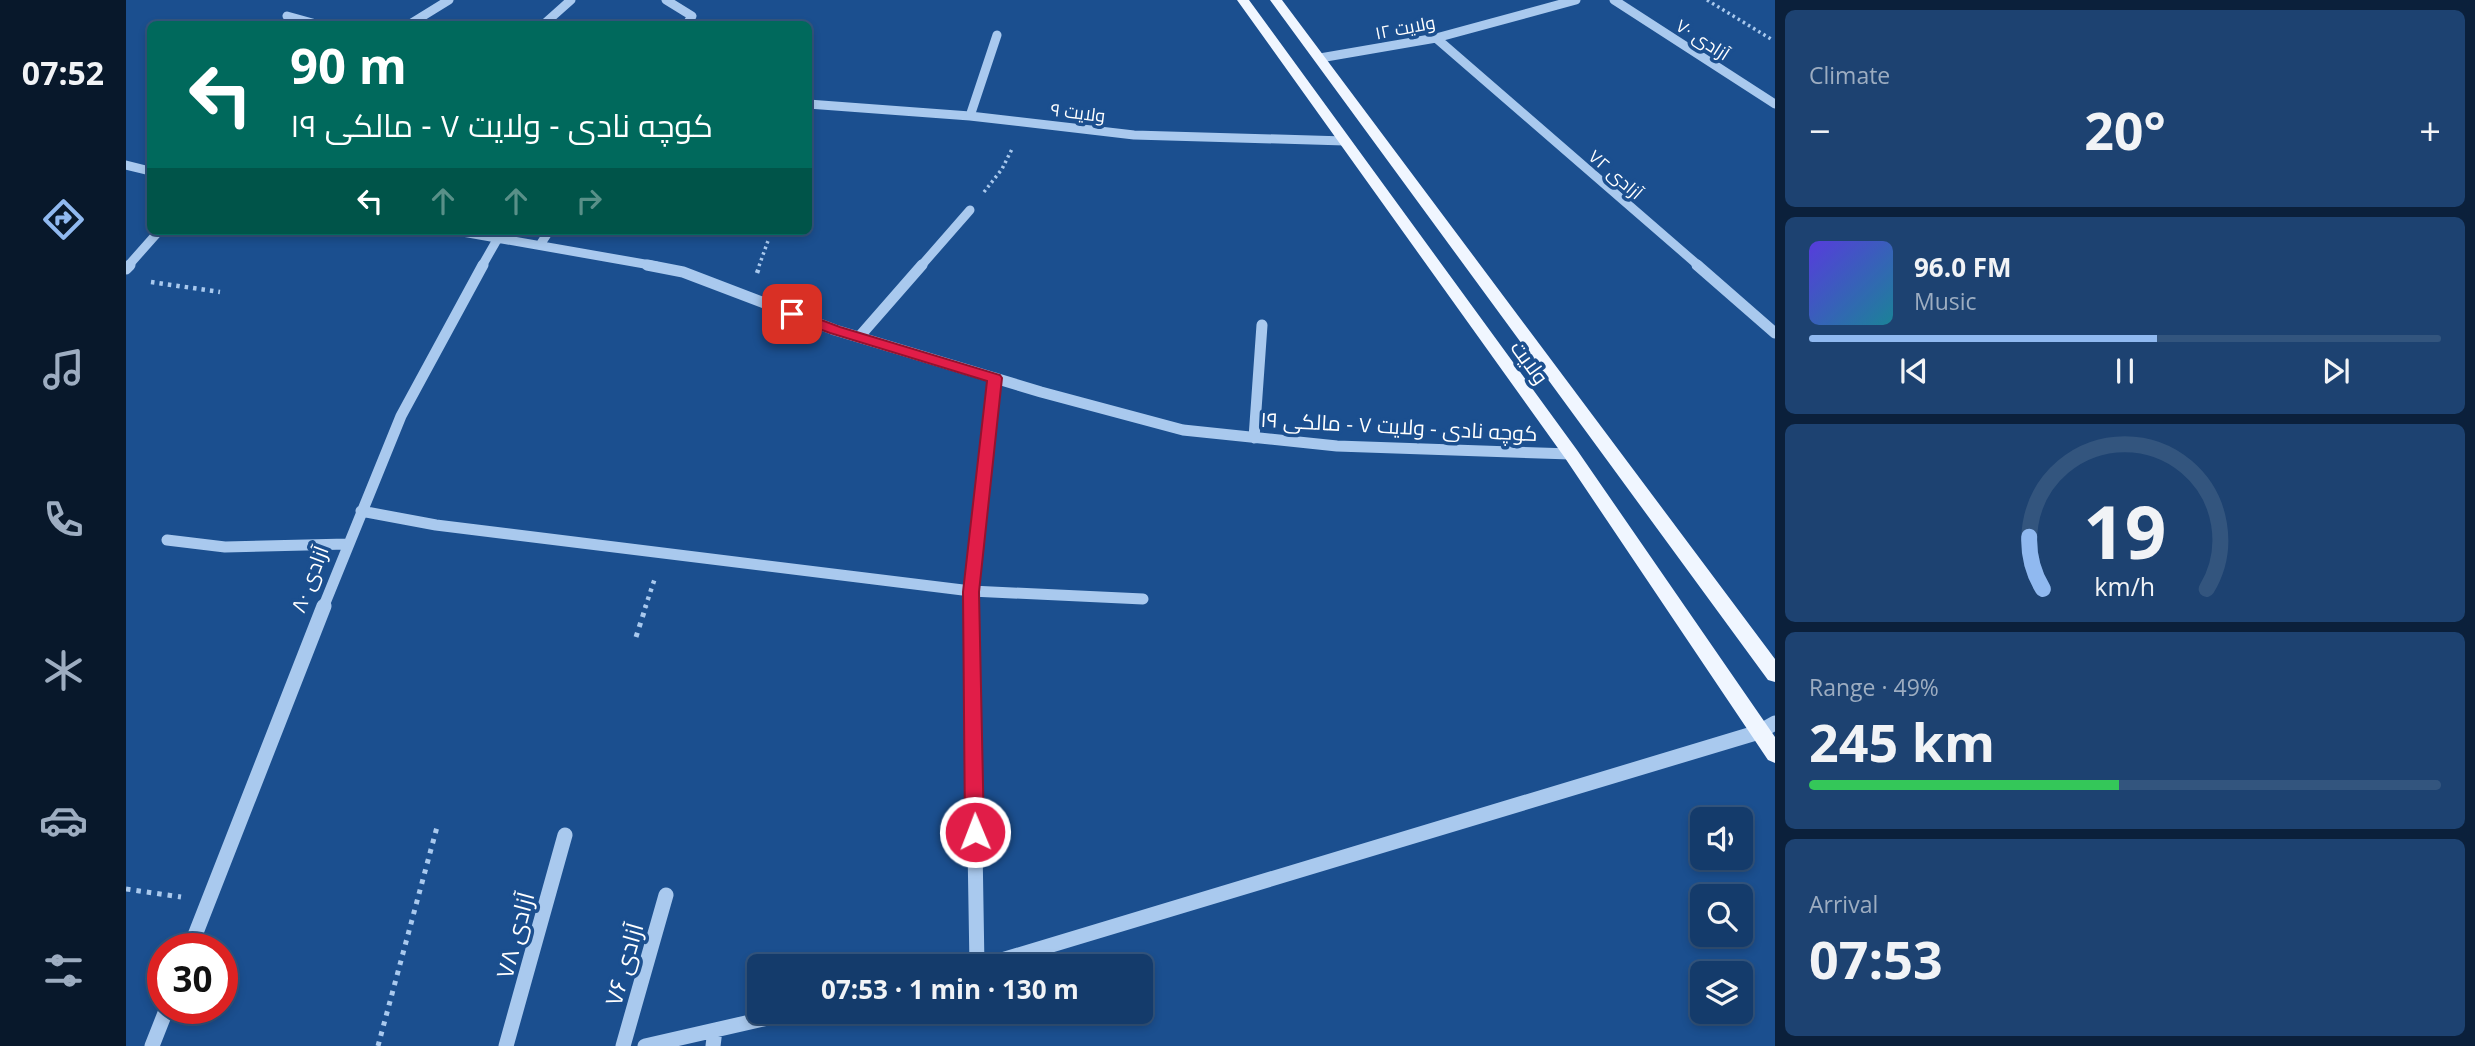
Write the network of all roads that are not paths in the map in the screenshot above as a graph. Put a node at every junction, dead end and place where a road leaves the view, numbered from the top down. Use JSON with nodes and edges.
{"nodes":[{"id":1,"x":449,"y":0,"type":"edge"},
{"id":2,"x":571,"y":0,"type":"edge"},
{"id":3,"x":666,"y":0,"type":"edge"},
{"id":4,"x":1243,"y":0,"type":"edge"},
{"id":5,"x":1276,"y":0,"type":"edge"},
{"id":6,"x":1576,"y":0,"type":"edge"},
{"id":7,"x":1614,"y":0,"type":"edge"},
{"id":8,"x":287,"y":16,"type":"dead end"},
{"id":9,"x":305,"y":21,"type":"edge"},
{"id":10,"x":415,"y":21,"type":"edge"},
{"id":11,"x":547,"y":21,"type":"edge"},
{"id":12,"x":689,"y":21,"type":"edge"},
{"id":13,"x":997,"y":35,"type":"dead end"},
{"id":14,"x":1436,"y":38,"type":"junction"},
{"id":15,"x":1320,"y":58,"type":"junction"},
{"id":16,"x":812,"y":104,"type":"edge"},
{"id":17,"x":1775,"y":104,"type":"edge"},
{"id":18,"x":970,"y":116,"type":"junction"},
{"id":19,"x":1345,"y":141,"type":"junction"},
{"id":20,"x":126,"y":166,"type":"edge"},
{"id":21,"x":147,"y":170,"type":"edge"},
{"id":22,"x":970,"y":210,"type":"road end"},
{"id":23,"x":156,"y":235,"type":"edge"},
{"id":24,"x":480,"y":235,"type":"edge"},
{"id":25,"x":546,"y":235,"type":"edge"},
{"id":26,"x":498,"y":238,"type":"junction"},
{"id":27,"x":540,"y":244,"type":"junction"},
{"id":28,"x":126,"y":269,"type":"edge"},
{"id":29,"x":1262,"y":325,"type":"dead end"},
{"id":30,"x":1775,"y":333,"type":"edge"},
{"id":31,"x":859,"y":337,"type":"junction"},
{"id":32,"x":995,"y":378,"type":"junction"},
{"id":33,"x":1254,"y":438,"type":"junction"},
{"id":34,"x":1571,"y":454,"type":"junction"},
{"id":35,"x":360,"y":511,"type":"junction"},
{"id":36,"x":167,"y":540,"type":"dead end"},
{"id":37,"x":347,"y":544,"type":"junction"},
{"id":38,"x":971,"y":592,"type":"junction"},
{"id":39,"x":1143,"y":599,"type":"dead end"},
{"id":40,"x":1775,"y":674,"type":"edge"},
{"id":41,"x":1775,"y":723,"type":"edge"},
{"id":42,"x":1759,"y":732,"type":"junction"},
{"id":43,"x":1775,"y":754,"type":"edge"},
{"id":44,"x":565,"y":835,"type":"dead end"},
{"id":45,"x":666,"y":895,"type":"dead end"},
{"id":46,"x":196,"y":933,"type":"edge"},
{"id":47,"x":979,"y":954,"type":"edge"},
{"id":48,"x":1019,"y":954,"type":"edge"},
{"id":49,"x":161,"y":1024,"type":"edge"},
{"id":50,"x":757,"y":1024,"type":"edge"},
{"id":51,"x":714,"y":1038,"type":"edge"},
{"id":52,"x":152,"y":1046,"type":"edge"},
{"id":53,"x":506,"y":1046,"type":"edge"},
{"id":54,"x":623,"y":1046,"type":"edge"},
{"id":55,"x":645,"y":1046,"type":"edge"}],
"edges":[{"from":1,"to":10,"type":"street"},
{"from":2,"to":11,"type":"street"},
{"from":3,"to":12,"type":"street"},
{"from":4,"to":19,"type":"main road","name":"ولایت"},
{"from":5,"to":15,"type":"main road","name":"ولایت"},
{"from":6,"to":14,"type":"street","name":"ولایت ۱۲"},
{"from":7,"to":17,"type":"street","name":"آزادی ۷۰"},
{"from":8,"to":9,"type":"street"},
{"from":13,"to":18,"type":"street"},
{"from":14,"to":15,"type":"street","name":"ولایت ۱۲"},
{"from":14,"to":30,"type":"street","name":"آزادی ۷۲"},
{"from":15,"to":40,"type":"main road","name":"ولایت"},
{"from":16,"to":18,"type":"street","name":"ولایت ۹"},
{"from":18,"to":19,"type":"street","name":"ولایت ۹"},
{"from":19,"to":34,"type":"main road","name":"ولایت"},
{"from":20,"to":21,"type":"street"},
{"from":22,"to":31,"type":"street"},
{"from":23,"to":28,"type":"street"},
{"from":24,"to":26,"type":"street","name":"کوچه نادی - ولایت ۷ - مالکی ۱۹"},
{"from":25,"to":27,"type":"street"},
{"from":26,"to":27,"type":"street","name":"کوچه نادی - ولایت ۷ - مالکی ۱۹"},
{"from":26,"to":35,"type":"street","name":"آزادی ۸۰"},
{"from":27,"to":31,"type":"street","name":"کوچه نادی - ولایت ۷ - مالکی ۱۹"},
{"from":29,"to":33,"type":"street"},
{"from":31,"to":32,"type":"street","name":"کوچه نادی - ولایت ۷ - مالکی ۱۹"},
{"from":32,"to":33,"type":"street","name":"کوچه نادی - ولایت ۷ - مالکی ۱۹"},
{"from":32,"to":38,"type":"street"},
{"from":33,"to":34,"type":"street","name":"کوچه نادی - ولایت ۷ - مالکی ۱۹"},
{"from":34,"to":42,"type":"main road","name":"ولایت"},
{"from":35,"to":37,"type":"street","name":"آزادی ۸۰"},
{"from":35,"to":38,"type":"street"},
{"from":36,"to":37,"type":"street"},
{"from":37,"to":46,"type":"street","name":"آزادی ۸۰"},
{"from":38,"to":39,"type":"street"},
{"from":38,"to":47,"type":"street"},
{"from":41,"to":42,"type":"street"},
{"from":42,"to":43,"type":"main road","name":"ولایت"},
{"from":42,"to":48,"type":"street"},
{"from":44,"to":53,"type":"street","name":"آزادی ۷۸"},
{"from":45,"to":54,"type":"street","name":"آزادی ۷۶"},
{"from":49,"to":52,"type":"street"},
{"from":50,"to":51,"type":"street"},
{"from":51,"to":55,"type":"street"}]}
